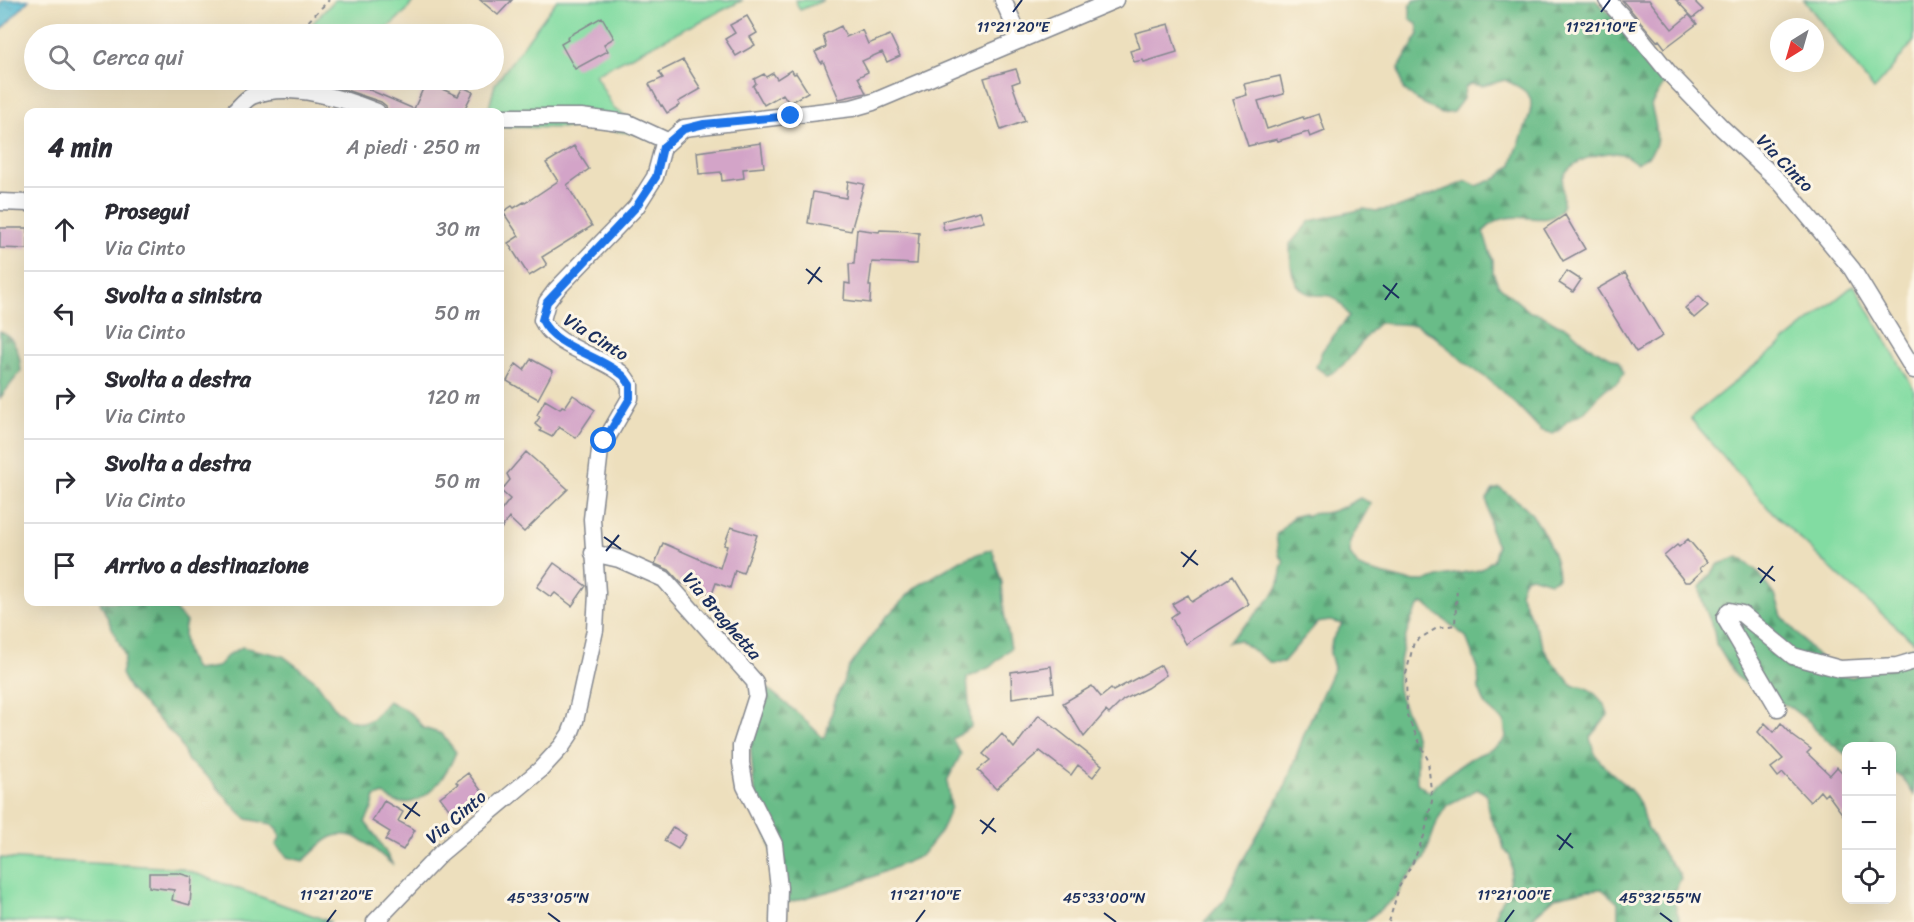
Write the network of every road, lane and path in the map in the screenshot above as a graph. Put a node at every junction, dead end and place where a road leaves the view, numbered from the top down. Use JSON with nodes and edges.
{"nodes":[{"id":1,"x":329,"y":0,"type":"edge"},
{"id":2,"x":1003,"y":0,"type":"edge"},
{"id":3,"x":1115,"y":0,"type":"edge"},
{"id":4,"x":1606,"y":0,"type":"edge"},
{"id":5,"x":306,"y":24,"type":"edge"},
{"id":6,"x":1021,"y":40,"type":"junction"},
{"id":7,"x":238,"y":108,"type":"edge"},
{"id":8,"x":366,"y":108,"type":"edge"},
{"id":9,"x":504,"y":117,"type":"edge"},
{"id":10,"x":667,"y":141,"type":"junction"},
{"id":11,"x":0,"y":202,"type":"edge"},
{"id":12,"x":24,"y":203,"type":"edge"},
{"id":13,"x":1914,"y":370,"type":"edge"},
{"id":14,"x":593,"y":553,"type":"junction"},
{"id":15,"x":1457,"y":586,"type":"dead end"},
{"id":16,"x":1914,"y":661,"type":"edge"},
{"id":17,"x":1778,"y":708,"type":"dead end"},
{"id":18,"x":375,"y":922,"type":"edge"},
{"id":19,"x":778,"y":922,"type":"edge"},
{"id":20,"x":1389,"y":922,"type":"edge"}],
"edges":[{"from":1,"to":5,"type":"path"},
{"from":2,"to":6,"type":"street"},
{"from":3,"to":6,"type":"street"},
{"from":4,"to":13,"type":"street","name":"Via Cinto"},
{"from":6,"to":10,"type":"street"},
{"from":7,"to":8,"type":"street"},
{"from":9,"to":10,"type":"street"},
{"from":10,"to":14,"type":"street","name":"Via Cinto"},
{"from":11,"to":12,"type":"street"},
{"from":14,"to":18,"type":"street","name":"Via Cinto"},
{"from":14,"to":19,"type":"street","name":"Via Braghetta"},
{"from":15,"to":20,"type":"path"},
{"from":16,"to":17,"type":"street"}]}
